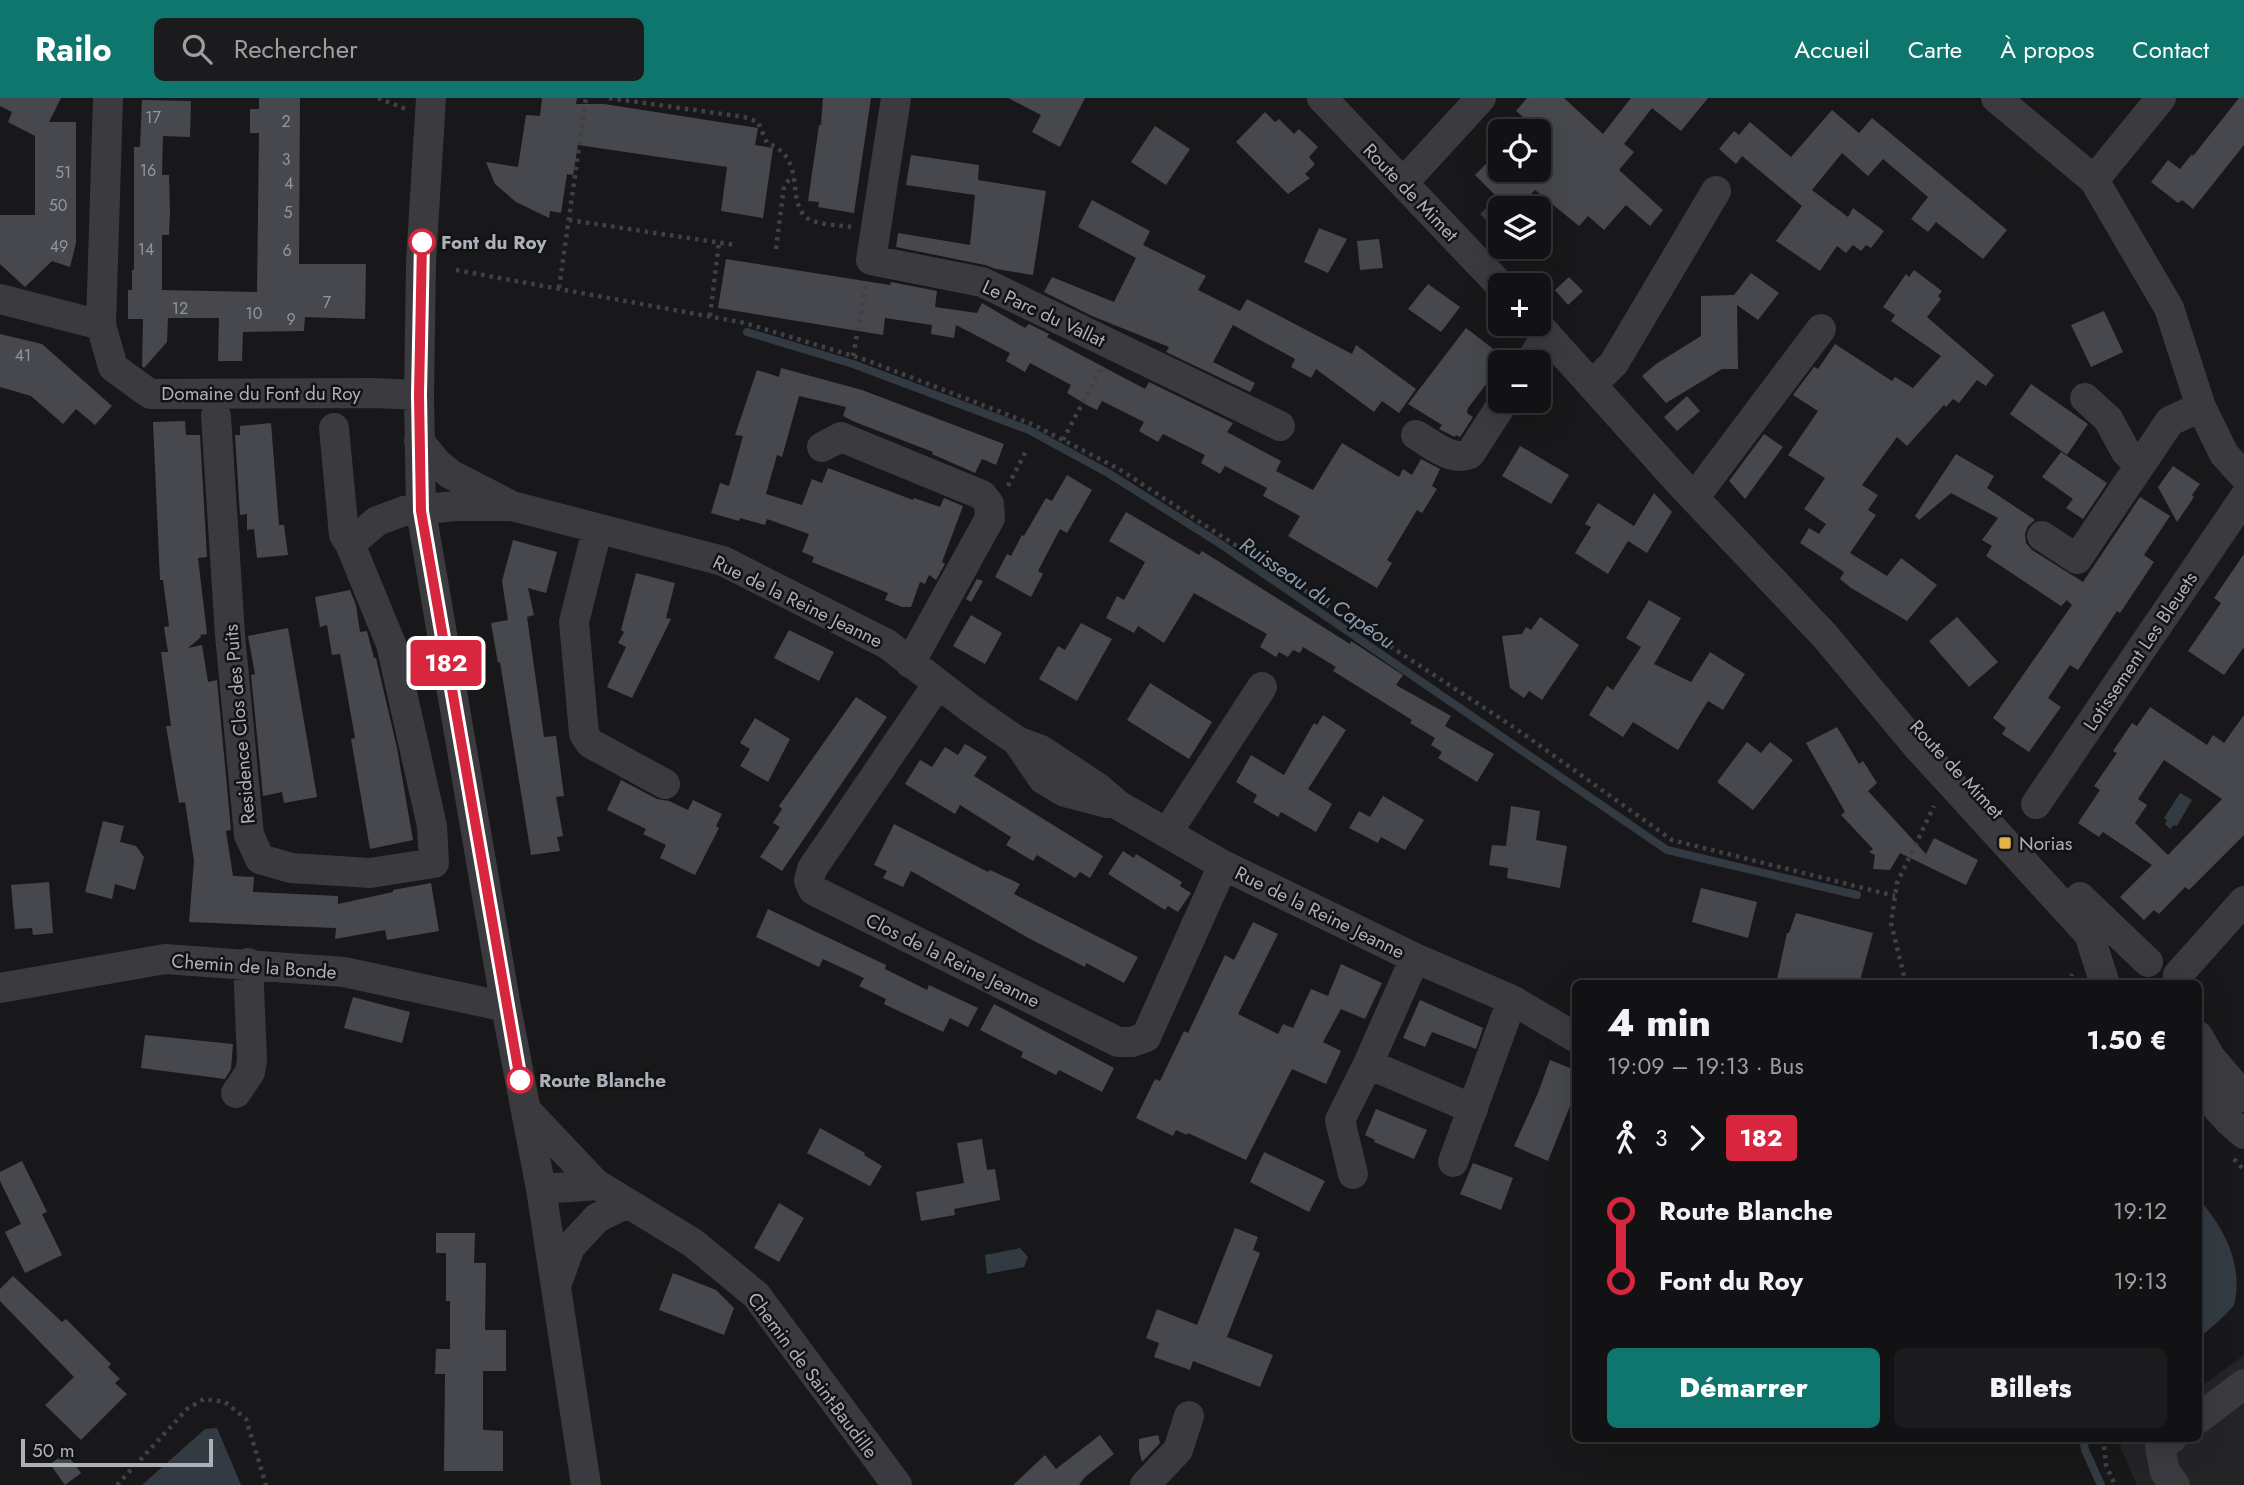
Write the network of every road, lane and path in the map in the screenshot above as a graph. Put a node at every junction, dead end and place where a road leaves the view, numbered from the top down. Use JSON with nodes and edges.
{"nodes":[{"id":1,"x":108,"y":98,"type":"edge"},
{"id":2,"x":377,"y":98,"type":"edge"},
{"id":3,"x":586,"y":98,"type":"edge"},
{"id":4,"x":609,"y":98,"type":"edge"},
{"id":5,"x":896,"y":98,"type":"edge"},
{"id":6,"x":1481,"y":98,"type":"edge"},
{"id":7,"x":1996,"y":98,"type":"edge"},
{"id":8,"x":2161,"y":98,"type":"edge"},
{"id":9,"x":1333,"y":103,"type":"edge"},
{"id":10,"x":420,"y":104,"type":"edge"},
{"id":11,"x":792,"y":175,"type":"junction"},
{"id":12,"x":2094,"y":180,"type":"junction"},
{"id":13,"x":1404,"y":183,"type":"junction"},
{"id":14,"x":1716,"y":191,"type":"dead end"},
{"id":15,"x":569,"y":220,"type":"junction"},
{"id":16,"x":719,"y":242,"type":"junction"},
{"id":17,"x":736,"y":245,"type":"dead end"},
{"id":18,"x":873,"y":246,"type":"junction"},
{"id":19,"x":776,"y":249,"type":"dead end"},
{"id":20,"x":456,"y":270,"type":"dead end"},
{"id":21,"x":1489,"y":273,"type":"edge"},
{"id":22,"x":559,"y":288,"type":"junction"},
{"id":23,"x":0,"y":299,"type":"edge"},
{"id":24,"x":710,"y":316,"type":"junction"},
{"id":25,"x":101,"y":326,"type":"junction"},
{"id":26,"x":1821,"y":329,"type":"dead end"},
{"id":27,"x":1548,"y":336,"type":"edge"},
{"id":28,"x":1113,"y":345,"type":"junction"},
{"id":29,"x":853,"y":356,"type":"junction"},
{"id":30,"x":1592,"y":385,"type":"junction"},
{"id":31,"x":419,"y":395,"type":"junction"},
{"id":32,"x":2085,"y":398,"type":"dead end"},
{"id":33,"x":2202,"y":407,"type":"junction"},
{"id":34,"x":1496,"y":413,"type":"edge"},
{"id":35,"x":216,"y":416,"type":"dead end"},
{"id":36,"x":1280,"y":426,"type":"dead end"},
{"id":37,"x":334,"y":428,"type":"dead end"},
{"id":38,"x":1416,"y":435,"type":"dead end"},
{"id":39,"x":1063,"y":440,"type":"junction"},
{"id":40,"x":419,"y":441,"type":"junction"},
{"id":41,"x":822,"y":447,"type":"dead end"},
{"id":42,"x":1027,"y":449,"type":"dead end"},
{"id":43,"x":2140,"y":465,"type":"junction"},
{"id":44,"x":2244,"y":476,"type":"edge"},
{"id":45,"x":1694,"y":498,"type":"junction"},
{"id":46,"x":2244,"y":498,"type":"edge"},
{"id":47,"x":989,"y":504,"type":"junction"},
{"id":48,"x":512,"y":506,"type":"junction"},
{"id":49,"x":421,"y":511,"type":"junction"},
{"id":50,"x":597,"y":530,"type":"junction"},
{"id":51,"x":2042,"y":536,"type":"dead end"},
{"id":52,"x":350,"y":544,"type":"junction"},
{"id":53,"x":1825,"y":636,"type":"junction"},
{"id":54,"x":910,"y":663,"type":"junction"},
{"id":55,"x":937,"y":685,"type":"junction"},
{"id":56,"x":1262,"y":687,"type":"dead end"},
{"id":57,"x":1950,"y":782,"type":"junction"},
{"id":58,"x":665,"y":784,"type":"dead end"},
{"id":59,"x":2036,"y":804,"type":"dead end"},
{"id":60,"x":1167,"y":833,"type":"junction"},
{"id":61,"x":1223,"y":865,"type":"junction"},
{"id":62,"x":1895,"y":896,"type":"junction"},
{"id":63,"x":2244,"y":901,"type":"edge"},
{"id":64,"x":1415,"y":958,"type":"junction"},
{"id":65,"x":2148,"y":962,"type":"junction"},
{"id":66,"x":248,"y":963,"type":"junction"},
{"id":67,"x":2181,"y":979,"type":"edge"},
{"id":68,"x":1905,"y":980,"type":"edge"},
{"id":69,"x":2106,"y":980,"type":"edge"},
{"id":70,"x":2112,"y":980,"type":"edge"},
{"id":71,"x":0,"y":988,"type":"edge"},
{"id":72,"x":1520,"y":1004,"type":"junction"},
{"id":73,"x":506,"y":1007,"type":"junction"},
{"id":74,"x":1572,"y":1011,"type":"edge"},
{"id":75,"x":1572,"y":1035,"type":"edge"},
{"id":76,"x":2202,"y":1043,"type":"edge"},
{"id":77,"x":1368,"y":1064,"type":"junction"},
{"id":78,"x":2202,"y":1091,"type":"edge"},
{"id":79,"x":236,"y":1093,"type":"dead end"},
{"id":80,"x":2244,"y":1097,"type":"edge"},
{"id":81,"x":526,"y":1110,"type":"junction"},
{"id":82,"x":1473,"y":1110,"type":"junction"},
{"id":83,"x":2244,"y":1134,"type":"edge"},
{"id":84,"x":1453,"y":1162,"type":"dead end"},
{"id":85,"x":1353,"y":1174,"type":"dead end"},
{"id":86,"x":597,"y":1185,"type":"junction"},
{"id":87,"x":542,"y":1196,"type":"junction"},
{"id":88,"x":628,"y":1203,"type":"junction"},
{"id":89,"x":556,"y":1287,"type":"junction"},
{"id":90,"x":2244,"y":1384,"type":"edge"},
{"id":91,"x":1189,"y":1416,"type":"dead end"},
{"id":92,"x":2202,"y":1416,"type":"edge"},
{"id":93,"x":2104,"y":1442,"type":"edge"},
{"id":94,"x":2167,"y":1442,"type":"edge"},
{"id":95,"x":117,"y":1485,"type":"edge"},
{"id":96,"x":266,"y":1485,"type":"edge"},
{"id":97,"x":586,"y":1485,"type":"edge"},
{"id":98,"x":897,"y":1485,"type":"edge"},
{"id":99,"x":1145,"y":1485,"type":"edge"},
{"id":100,"x":2115,"y":1485,"type":"edge"},
{"id":101,"x":2175,"y":1485,"type":"edge"}],
"edges":[{"from":1,"to":25,"type":"street","name":"Domaine du Font du Roy"},
{"from":2,"to":10,"type":"path"},
{"from":3,"to":15,"type":"path"},
{"from":4,"to":11,"type":"path"},
{"from":5,"to":18,"type":"street"},
{"from":6,"to":13,"type":"street"},
{"from":7,"to":12,"type":"street"},
{"from":8,"to":12,"type":"street"},
{"from":9,"to":13,"type":"street","name":"Route de Mimet"},
{"from":10,"to":31,"type":"street"},
{"from":11,"to":18,"type":"path"},
{"from":11,"to":19,"type":"path"},
{"from":12,"to":33,"type":"street"},
{"from":13,"to":21,"type":"street","name":"Route de Mimet"},
{"from":14,"to":30,"type":"street"},
{"from":15,"to":16,"type":"path"},
{"from":15,"to":22,"type":"path"},
{"from":16,"to":17,"type":"path"},
{"from":16,"to":24,"type":"path"},
{"from":18,"to":28,"type":"street","name":"Le Parc du Vallat"},
{"from":18,"to":29,"type":"path"},
{"from":20,"to":22,"type":"path"},
{"from":22,"to":24,"type":"path"},
{"from":23,"to":25,"type":"street"},
{"from":24,"to":29,"type":"path"},
{"from":25,"to":31,"type":"street","name":"Domaine du Font du Roy"},
{"from":26,"to":45,"type":"street"},
{"from":27,"to":30,"type":"street","name":"Route de Mimet"},
{"from":28,"to":36,"type":"street","name":"Le Parc du Vallat"},
{"from":28,"to":39,"type":"path"},
{"from":29,"to":39,"type":"path"},
{"from":30,"to":45,"type":"street","name":"Route de Mimet"},
{"from":31,"to":40,"type":"street"},
{"from":32,"to":43,"type":"street"},
{"from":33,"to":43,"type":"street"},
{"from":33,"to":44,"type":"street"},
{"from":34,"to":38,"type":"street"},
{"from":35,"to":52,"type":"street","name":"Residence Clos des Puits"},
{"from":37,"to":52,"type":"street","name":"Residence Clos des Puits"},
{"from":39,"to":62,"type":"path"},
{"from":40,"to":48,"type":"street","name":"Rue de la Reine Jeanne"},
{"from":40,"to":49,"type":"street"},
{"from":41,"to":47,"type":"street"},
{"from":42,"to":47,"type":"path"},
{"from":43,"to":51,"type":"street"},
{"from":45,"to":53,"type":"street","name":"Route de Mimet"},
{"from":46,"to":59,"type":"street","name":"Lotissement Les Bleuets"},
{"from":47,"to":54,"type":"street"},
{"from":48,"to":49,"type":"street","name":"Rue de la Reine Jeanne"},
{"from":48,"to":50,"type":"street","name":"Rue de la Reine Jeanne"},
{"from":49,"to":52,"type":"street"},
{"from":49,"to":73,"type":"street"},
{"from":50,"to":54,"type":"street","name":"Rue de la Reine Jeanne"},
{"from":50,"to":58,"type":"street"},
{"from":53,"to":57,"type":"street","name":"Route de Mimet"},
{"from":53,"to":65,"type":"street","name":"Route de Mimet"},
{"from":54,"to":55,"type":"street","name":"Rue de la Reine Jeanne"},
{"from":55,"to":60,"type":"street","name":"Rue de la Reine Jeanne"},
{"from":55,"to":61,"type":"street","name":"Clos de la Reine Jeanne"},
{"from":56,"to":60,"type":"street"},
{"from":57,"to":62,"type":"path"},
{"from":57,"to":69,"type":"street","name":"Route de Mimet"},
{"from":60,"to":61,"type":"street","name":"Rue de la Reine Jeanne"},
{"from":61,"to":64,"type":"street","name":"Rue de la Reine Jeanne"},
{"from":62,"to":68,"type":"path"},
{"from":63,"to":67,"type":"street"},
{"from":64,"to":72,"type":"street","name":"Rue de la Reine Jeanne"},
{"from":64,"to":77,"type":"street"},
{"from":65,"to":67,"type":"street","name":"Route de Mimet"},
{"from":65,"to":70,"type":"street","name":"Route de Mimet"},
{"from":66,"to":71,"type":"street","name":"Chemin de la Bonde"},
{"from":66,"to":73,"type":"street","name":"Chemin de la Bonde"},
{"from":66,"to":79,"type":"street"},
{"from":72,"to":74,"type":"street","name":"Rue de la Reine Jeanne"},
{"from":72,"to":75,"type":"street","name":"Rue de la Reine Jeanne"},
{"from":72,"to":82,"type":"street"},
{"from":73,"to":81,"type":"street"},
{"from":76,"to":80,"type":"street"},
{"from":77,"to":82,"type":"street"},
{"from":77,"to":85,"type":"street"},
{"from":78,"to":83,"type":"street"},
{"from":81,"to":86,"type":"street","name":"Chemin de Saint-Baudille"},
{"from":81,"to":87,"type":"street"},
{"from":82,"to":84,"type":"street"},
{"from":86,"to":87,"type":"street"},
{"from":86,"to":88,"type":"street","name":"Chemin de Saint-Baudille"},
{"from":87,"to":88,"type":"street"},
{"from":87,"to":89,"type":"street"},
{"from":88,"to":89,"type":"street"},
{"from":88,"to":98,"type":"street","name":"Chemin de Saint-Baudille"},
{"from":89,"to":97,"type":"street"},
{"from":90,"to":92,"type":"street"},
{"from":91,"to":99,"type":"street"},
{"from":93,"to":100,"type":"path"},
{"from":94,"to":101,"type":"street"},
{"from":95,"to":96,"type":"path"}]}
